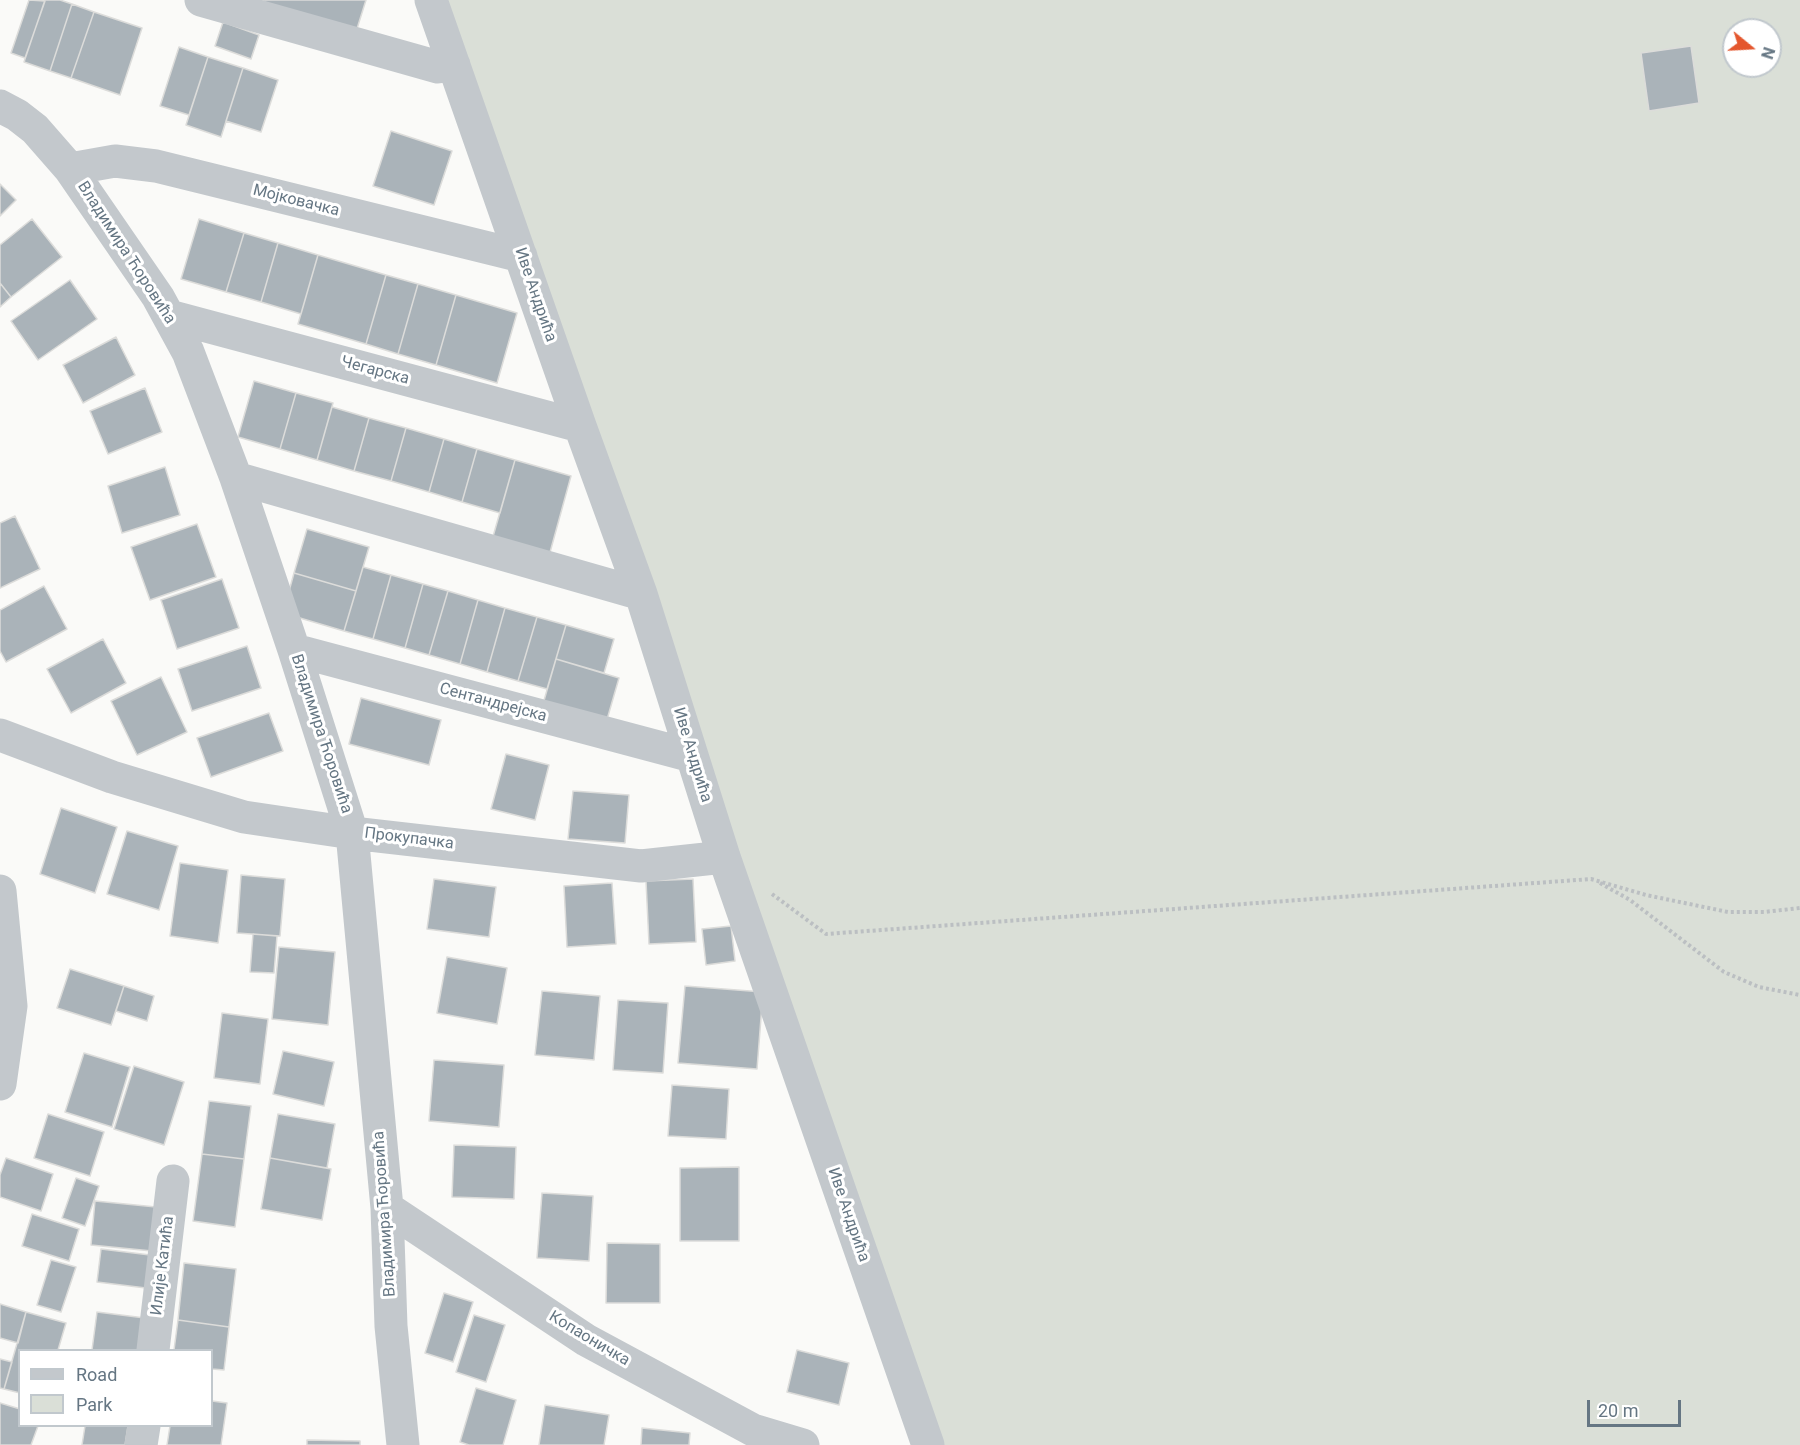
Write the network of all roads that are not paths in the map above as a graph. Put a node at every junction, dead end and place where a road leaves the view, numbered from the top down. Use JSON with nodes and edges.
{"nodes":[{"id":1,"x":201,"y":0,"type":"edge"},
{"id":2,"x":431,"y":0,"type":"edge"},
{"id":3,"x":454,"y":65,"type":"junction"},
{"id":4,"x":0,"y":106,"type":"edge"},
{"id":5,"x":70,"y":169,"type":"junction"},
{"id":6,"x":521,"y":256,"type":"junction"},
{"id":7,"x":169,"y":316,"type":"junction"},
{"id":8,"x":580,"y":426,"type":"junction"},
{"id":9,"x":236,"y":478,"type":"junction"},
{"id":10,"x":641,"y":594,"type":"junction"},
{"id":11,"x":294,"y":650,"type":"junction"},
{"id":12,"x":0,"y":735,"type":"edge"},
{"id":13,"x":692,"y":756,"type":"junction"},
{"id":14,"x":352,"y":832,"type":"junction"},
{"id":15,"x":724,"y":857,"type":"junction"},
{"id":16,"x":0,"y":891,"type":"edge"},
{"id":17,"x":0,"y":1084,"type":"edge"},
{"id":18,"x":173,"y":1181,"type":"dead end"},
{"id":19,"x":387,"y":1208,"type":"junction"},
{"id":20,"x":153,"y":1349,"type":"edge"},
{"id":21,"x":144,"y":1427,"type":"edge"},
{"id":22,"x":141,"y":1445,"type":"edge"},
{"id":23,"x":403,"y":1445,"type":"edge"},
{"id":24,"x":803,"y":1445,"type":"edge"},
{"id":25,"x":928,"y":1445,"type":"edge"}],
"edges":[{"from":1,"to":3,"type":"street"},
{"from":2,"to":3,"type":"street","name":"Иве Андрића"},
{"from":3,"to":6,"type":"street","name":"Иве Андрића"},
{"from":4,"to":5,"type":"street","name":"Владимира Ћоровића"},
{"from":5,"to":6,"type":"street","name":"Мојковачка"},
{"from":5,"to":7,"type":"street","name":"Владимира Ћоровића"},
{"from":6,"to":8,"type":"street","name":"Иве Андрића"},
{"from":7,"to":8,"type":"street","name":"Чегарска"},
{"from":7,"to":9,"type":"street","name":"Владимира Ћоровића"},
{"from":8,"to":10,"type":"street","name":"Иве Андрића"},
{"from":9,"to":10,"type":"street"},
{"from":9,"to":11,"type":"street","name":"Владимира Ћоровића"},
{"from":10,"to":13,"type":"street","name":"Иве Андрића"},
{"from":11,"to":13,"type":"street","name":"Сентандрејска"},
{"from":11,"to":14,"type":"street","name":"Владимира Ћоровића"},
{"from":12,"to":14,"type":"street","name":"Прокупачка"},
{"from":13,"to":15,"type":"street","name":"Иве Андрића"},
{"from":14,"to":15,"type":"street","name":"Прокупачка"},
{"from":14,"to":19,"type":"street","name":"Владимира Ћоровића"},
{"from":15,"to":25,"type":"street","name":"Иве Андрића"},
{"from":16,"to":17,"type":"street"},
{"from":18,"to":20,"type":"street","name":"Илије Катића"},
{"from":19,"to":23,"type":"street","name":"Владимира Ћоровића"},
{"from":19,"to":24,"type":"street","name":"Копаоничка"},
{"from":21,"to":22,"type":"street"}]}
